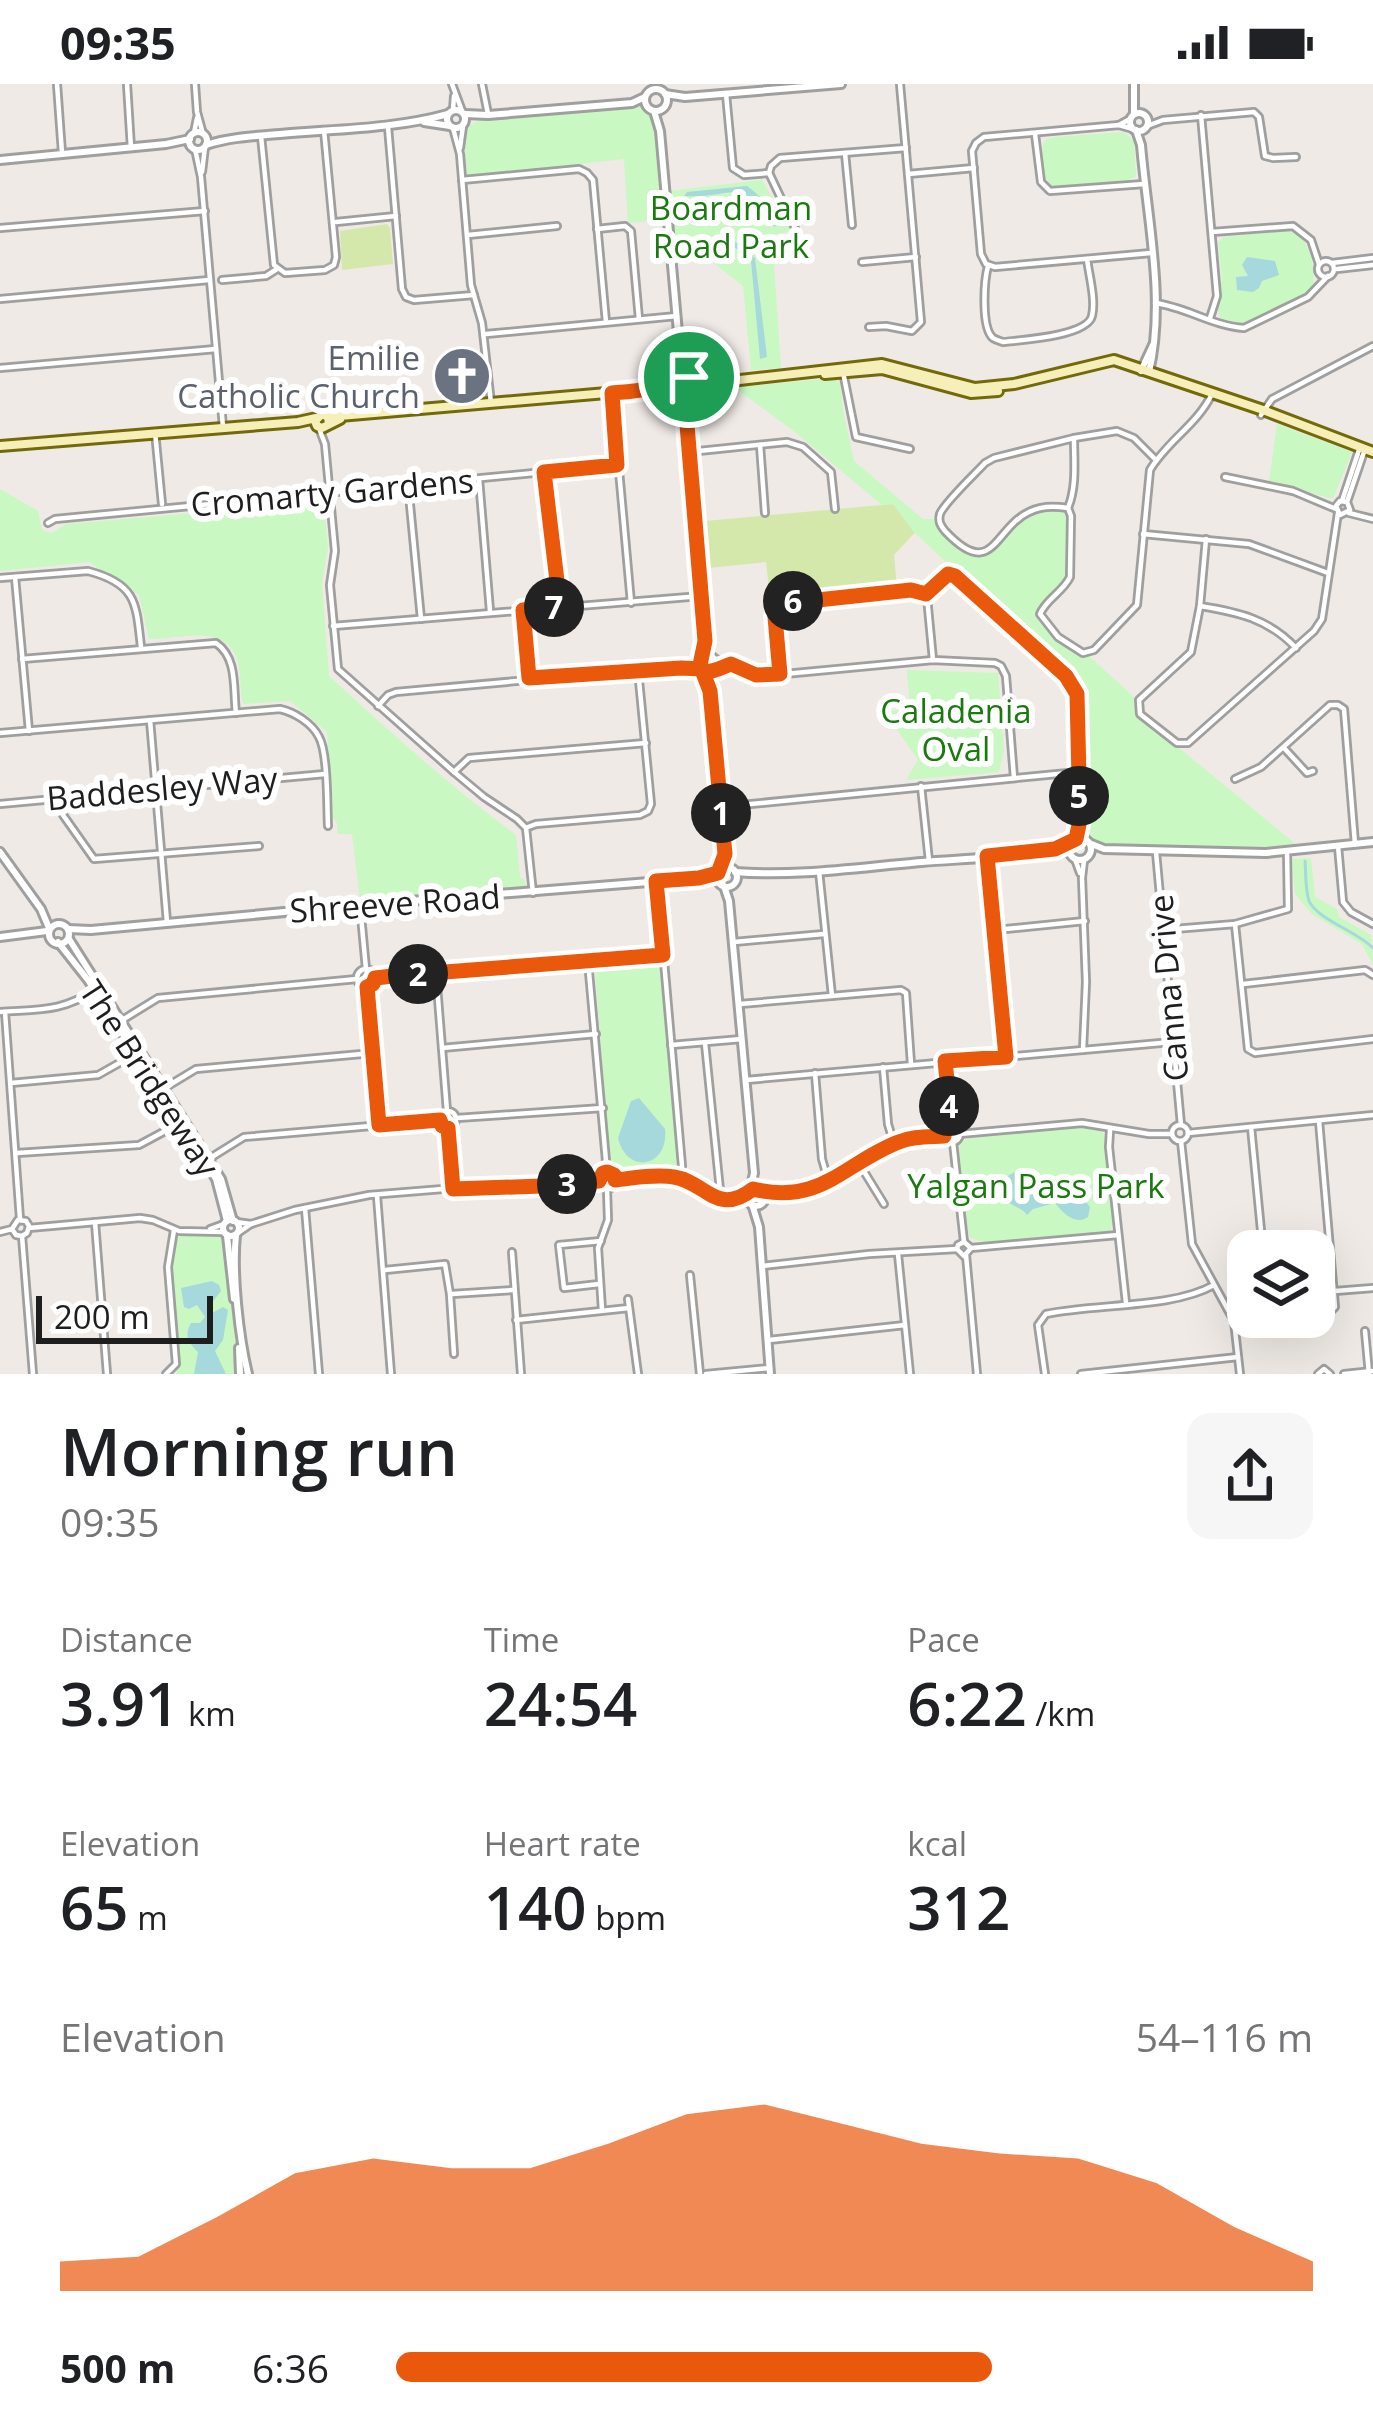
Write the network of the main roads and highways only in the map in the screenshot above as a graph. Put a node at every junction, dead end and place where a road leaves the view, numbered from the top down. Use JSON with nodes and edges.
{"nodes":[{"id":1,"x":0,"y":446,"type":"edge"},
{"id":2,"x":1366,"y":450,"type":"edge"}],
"edges":[{"from":1,"to":2,"type":"main road"}]}
